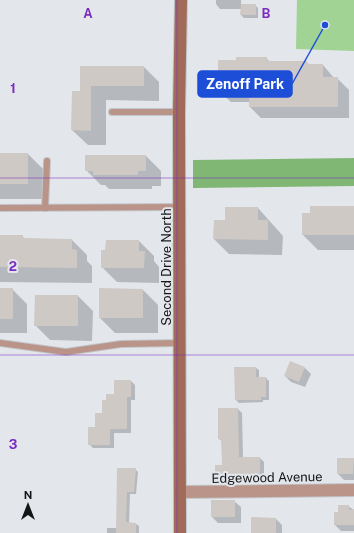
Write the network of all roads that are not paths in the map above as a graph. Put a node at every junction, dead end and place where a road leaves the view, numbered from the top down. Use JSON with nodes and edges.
{"nodes":[{"id":1,"x":181,"y":0,"type":"edge"},
{"id":2,"x":112,"y":112,"type":"dead end"},
{"id":3,"x":180,"y":112,"type":"junction"},
{"id":4,"x":46,"y":161,"type":"dead end"},
{"id":5,"x":180,"y":207,"type":"junction"},
{"id":6,"x":0,"y":208,"type":"edge"},
{"id":7,"x":46,"y":208,"type":"junction"},
{"id":8,"x":0,"y":343,"type":"edge"},
{"id":9,"x":181,"y":343,"type":"junction"},
{"id":10,"x":354,"y":490,"type":"edge"},
{"id":11,"x":181,"y":492,"type":"junction"},
{"id":12,"x":180,"y":533,"type":"edge"}],
"edges":[{"from":1,"to":3,"type":"street","name":"Second Drive North"},
{"from":2,"to":3,"type":"lane"},
{"from":3,"to":5,"type":"street","name":"Second Drive North"},
{"from":4,"to":7,"type":"lane"},
{"from":5,"to":7,"type":"lane"},
{"from":5,"to":9,"type":"street","name":"Second Drive North"},
{"from":6,"to":7,"type":"lane"},
{"from":8,"to":9,"type":"lane"},
{"from":9,"to":11,"type":"street","name":"Second Drive North"},
{"from":10,"to":11,"type":"street","name":"Edgewood Avenue"},
{"from":11,"to":12,"type":"street","name":"Second Drive North"}]}
